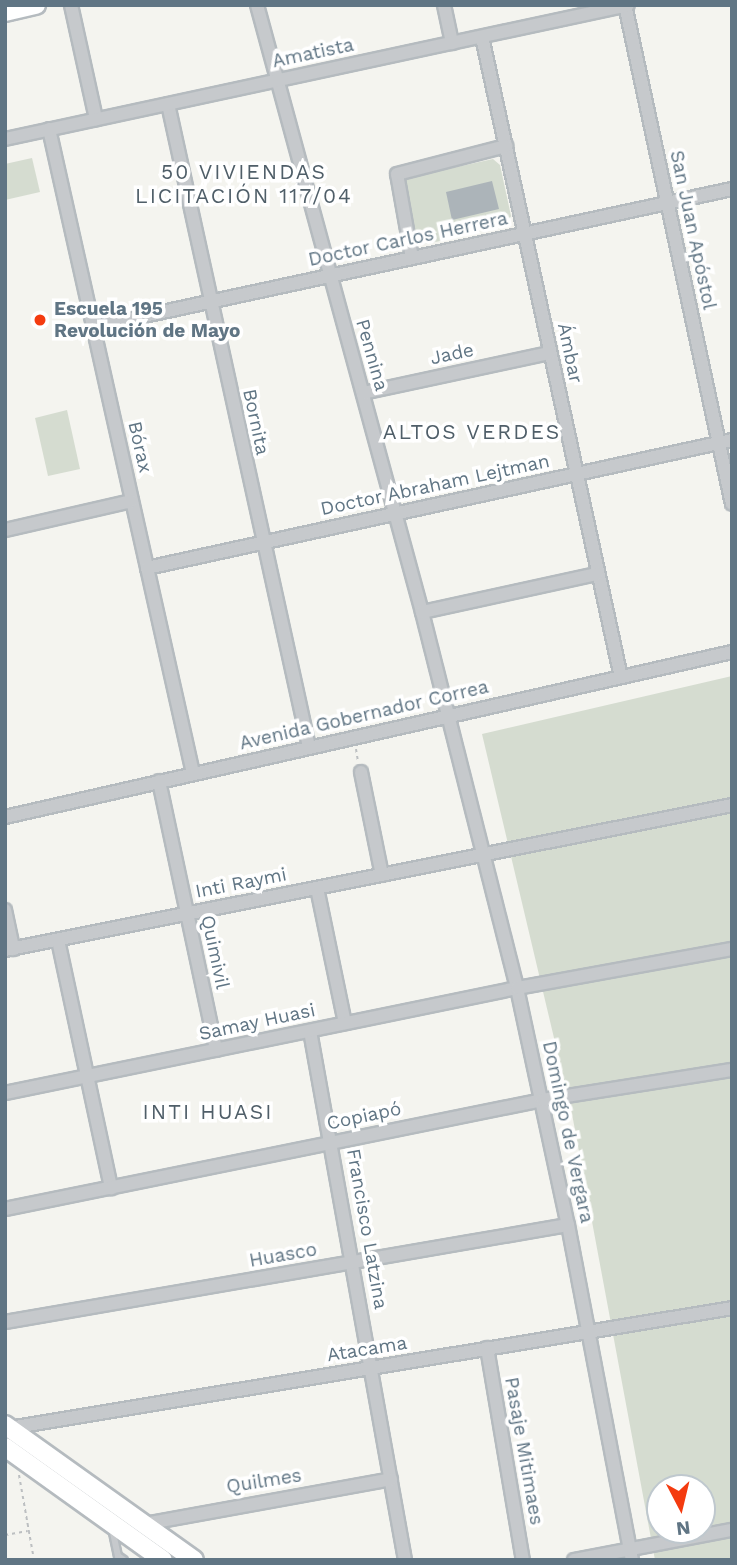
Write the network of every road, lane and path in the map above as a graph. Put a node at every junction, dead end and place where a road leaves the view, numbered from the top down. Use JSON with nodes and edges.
{"nodes":[{"id":1,"x":36,"y":5,"type":"edge"},
{"id":2,"x":71,"y":5,"type":"edge"},
{"id":3,"x":257,"y":5,"type":"edge"},
{"id":4,"x":444,"y":5,"type":"edge"},
{"id":5,"x":626,"y":5,"type":"edge"},
{"id":6,"x":5,"y":12,"type":"edge"},
{"id":7,"x":482,"y":37,"type":"junction"},
{"id":8,"x":452,"y":43,"type":"junction"},
{"id":9,"x":276,"y":81,"type":"junction"},
{"id":10,"x":168,"y":104,"type":"junction"},
{"id":11,"x":96,"y":119,"type":"junction"},
{"id":12,"x":49,"y":129,"type":"junction"},
{"id":13,"x":6,"y":138,"type":"edge"},
{"id":14,"x":506,"y":146,"type":"junction"},
{"id":15,"x":732,"y":189,"type":"edge"},
{"id":16,"x":667,"y":203,"type":"junction"},
{"id":17,"x":525,"y":234,"type":"junction"},
{"id":18,"x":412,"y":258,"type":"junction"},
{"id":19,"x":329,"y":276,"type":"junction"},
{"id":20,"x":212,"y":301,"type":"junction"},
{"id":21,"x":93,"y":327,"type":"junction"},
{"id":22,"x":550,"y":353,"type":"junction"},
{"id":23,"x":363,"y":393,"type":"junction"},
{"id":24,"x":725,"y":441,"type":"edge"},
{"id":25,"x":576,"y":474,"type":"junction"},
{"id":26,"x":132,"y":501,"type":"junction"},
{"id":27,"x":732,"y":504,"type":"edge"},
{"id":28,"x":395,"y":513,"type":"junction"},
{"id":29,"x":5,"y":530,"type":"edge"},
{"id":30,"x":262,"y":542,"type":"junction"},
{"id":31,"x":147,"y":568,"type":"junction"},
{"id":32,"x":597,"y":573,"type":"junction"},
{"id":33,"x":422,"y":612,"type":"junction"},
{"id":34,"x":732,"y":652,"type":"edge"},
{"id":35,"x":621,"y":677,"type":"junction"},
{"id":36,"x":449,"y":716,"type":"junction"},
{"id":37,"x":353,"y":737,"type":"junction"},
{"id":38,"x":309,"y":747,"type":"junction"},
{"id":39,"x":360,"y":772,"type":"joint"},
{"id":40,"x":193,"y":773,"type":"junction"},
{"id":41,"x":159,"y":780,"type":"junction"},
{"id":42,"x":732,"y":805,"type":"edge"},
{"id":43,"x":5,"y":817,"type":"edge"},
{"id":44,"x":483,"y":854,"type":"junction"},
{"id":45,"x":382,"y":875,"type":"junction"},
{"id":46,"x":317,"y":888,"type":"junction"},
{"id":47,"x":5,"y":910,"type":"edge"},
{"id":48,"x":188,"y":914,"type":"junction"},
{"id":49,"x":58,"y":940,"type":"junction"},
{"id":50,"x":732,"y":949,"type":"edge"},
{"id":51,"x":9,"y":950,"type":"edge"},
{"id":52,"x":517,"y":988,"type":"junction"},
{"id":53,"x":345,"y":1023,"type":"junction"},
{"id":54,"x":310,"y":1031,"type":"junction"},
{"id":55,"x":216,"y":1049,"type":"junction"},
{"id":56,"x":732,"y":1070,"type":"edge"},
{"id":57,"x":87,"y":1076,"type":"junction"},
{"id":58,"x":5,"y":1093,"type":"edge"},
{"id":59,"x":542,"y":1100,"type":"junction"},
{"id":60,"x":332,"y":1143,"type":"junction"},
{"id":61,"x":111,"y":1188,"type":"junction"},
{"id":62,"x":5,"y":1209,"type":"edge"},
{"id":63,"x":568,"y":1225,"type":"junction"},
{"id":64,"x":354,"y":1262,"type":"junction"},
{"id":65,"x":732,"y":1308,"type":"edge"},
{"id":66,"x":5,"y":1322,"type":"edge"},
{"id":67,"x":588,"y":1331,"type":"junction"},
{"id":68,"x":488,"y":1348,"type":"junction"},
{"id":69,"x":372,"y":1367,"type":"junction"},
{"id":70,"x":7,"y":1426,"type":"edge"},
{"id":71,"x":10,"y":1450,"type":"edge"},
{"id":72,"x":391,"y":1479,"type":"junction"},
{"id":73,"x":111,"y":1523,"type":"junction"},
{"id":74,"x":144,"y":1524,"type":"junction"},
{"id":75,"x":732,"y":1530,"type":"edge"},
{"id":76,"x":29,"y":1531,"type":"junction"},
{"id":77,"x":5,"y":1535,"type":"edge"},
{"id":78,"x":631,"y":1555,"type":"edge"},
{"id":79,"x":34,"y":1560,"type":"edge"},
{"id":80,"x":124,"y":1560,"type":"edge"},
{"id":81,"x":163,"y":1560,"type":"edge"},
{"id":82,"x":194,"y":1560,"type":"edge"},
{"id":83,"x":405,"y":1560,"type":"edge"},
{"id":84,"x":523,"y":1560,"type":"edge"},
{"id":85,"x":574,"y":1560,"type":"edge"}],
"edges":[{"from":1,"to":6,"type":"street"},
{"from":2,"to":11,"type":"street"},
{"from":3,"to":9,"type":"street","name":"Pennina"},
{"from":4,"to":8,"type":"street"},
{"from":5,"to":7,"type":"street","name":"Amatista"},
{"from":5,"to":16,"type":"street","name":"San Juan Apóstol"},
{"from":7,"to":8,"type":"street","name":"Amatista"},
{"from":7,"to":14,"type":"street","name":"Ámbar"},
{"from":8,"to":9,"type":"street","name":"Amatista"},
{"from":9,"to":10,"type":"street","name":"Amatista"},
{"from":9,"to":19,"type":"street","name":"Pennina"},
{"from":10,"to":11,"type":"street","name":"Amatista"},
{"from":10,"to":20,"type":"street","name":"Bornita"},
{"from":11,"to":12,"type":"street","name":"Amatista"},
{"from":12,"to":13,"type":"street","name":"Amatista"},
{"from":12,"to":21,"type":"street","name":"Bórax"},
{"from":14,"to":17,"type":"street","name":"Ámbar"},
{"from":14,"to":18,"type":"street"},
{"from":15,"to":16,"type":"street","name":"Doctor Carlos Herrera"},
{"from":16,"to":17,"type":"street","name":"Doctor Carlos Herrera"},
{"from":16,"to":24,"type":"street","name":"San Juan Apóstol"},
{"from":17,"to":18,"type":"street","name":"Doctor Carlos Herrera"},
{"from":17,"to":22,"type":"street","name":"Ámbar"},
{"from":18,"to":19,"type":"street","name":"Doctor Carlos Herrera"},
{"from":19,"to":20,"type":"street","name":"Doctor Carlos Herrera"},
{"from":19,"to":23,"type":"street","name":"Pennina"},
{"from":20,"to":21,"type":"street","name":"Doctor Carlos Herrera"},
{"from":20,"to":30,"type":"street","name":"Bornita"},
{"from":21,"to":26,"type":"street","name":"Bórax"},
{"from":22,"to":23,"type":"street","name":"Jade"},
{"from":22,"to":25,"type":"street","name":"Ámbar"},
{"from":23,"to":28,"type":"street","name":"Pennina"},
{"from":24,"to":25,"type":"street","name":"Doctor Abraham Lejtman"},
{"from":24,"to":27,"type":"street","name":"San Juan Apóstol"},
{"from":25,"to":28,"type":"street","name":"Doctor Abraham Lejtman"},
{"from":25,"to":32,"type":"street","name":"Ámbar"},
{"from":26,"to":29,"type":"street"},
{"from":26,"to":31,"type":"street","name":"Bórax"},
{"from":28,"to":30,"type":"street","name":"Doctor Abraham Lejtman"},
{"from":28,"to":33,"type":"street","name":"Pennina"},
{"from":30,"to":31,"type":"street","name":"Doctor Abraham Lejtman"},
{"from":30,"to":38,"type":"street","name":"Bornita"},
{"from":31,"to":40,"type":"street","name":"Bórax"},
{"from":32,"to":33,"type":"street"},
{"from":32,"to":35,"type":"street","name":"Ámbar"},
{"from":33,"to":36,"type":"street","name":"Pennina"},
{"from":34,"to":35,"type":"street","name":"Avenida Gobernador Correa"},
{"from":35,"to":36,"type":"street","name":"Avenida Gobernador Correa"},
{"from":36,"to":37,"type":"street","name":"Avenida Gobernador Correa"},
{"from":36,"to":44,"type":"street","name":"Domingo de Vergara"},
{"from":37,"to":38,"type":"street","name":"Avenida Gobernador Correa"},
{"from":37,"to":39,"type":"path"},
{"from":38,"to":40,"type":"street","name":"Avenida Gobernador Correa"},
{"from":39,"to":45,"type":"street"},
{"from":40,"to":41,"type":"street","name":"Avenida Gobernador Correa"},
{"from":41,"to":43,"type":"street","name":"Avenida Gobernador Correa"},
{"from":41,"to":48,"type":"street","name":"Quimivil"},
{"from":42,"to":44,"type":"street","name":"Inti Raymi"},
{"from":44,"to":45,"type":"street","name":"Inti Raymi"},
{"from":44,"to":52,"type":"street","name":"Domingo de Vergara"},
{"from":45,"to":46,"type":"street","name":"Inti Raymi"},
{"from":46,"to":48,"type":"street","name":"Inti Raymi"},
{"from":46,"to":53,"type":"street"},
{"from":47,"to":51,"type":"street"},
{"from":48,"to":49,"type":"street","name":"Inti Raymi"},
{"from":48,"to":55,"type":"street","name":"Quimivil"},
{"from":49,"to":51,"type":"street","name":"Inti Raymi"},
{"from":49,"to":57,"type":"street"},
{"from":50,"to":52,"type":"street","name":"Samay Huasi"},
{"from":52,"to":53,"type":"street","name":"Samay Huasi"},
{"from":52,"to":59,"type":"street","name":"Domingo de Vergara"},
{"from":53,"to":54,"type":"street","name":"Samay Huasi"},
{"from":54,"to":55,"type":"street","name":"Samay Huasi"},
{"from":54,"to":60,"type":"street","name":"Francisco Latzina"},
{"from":55,"to":57,"type":"street","name":"Samay Huasi"},
{"from":56,"to":59,"type":"street","name":"Copiapó"},
{"from":57,"to":58,"type":"street","name":"Samay Huasi"},
{"from":57,"to":61,"type":"street"},
{"from":59,"to":60,"type":"street","name":"Copiapó"},
{"from":59,"to":63,"type":"street","name":"Domingo de Vergara"},
{"from":60,"to":61,"type":"street","name":"Copiapó"},
{"from":60,"to":64,"type":"street","name":"Francisco Latzina"},
{"from":61,"to":62,"type":"street","name":"Copiapó"},
{"from":63,"to":64,"type":"street","name":"Huasco"},
{"from":63,"to":67,"type":"street","name":"Domingo de Vergara"},
{"from":64,"to":66,"type":"street","name":"Huasco"},
{"from":64,"to":69,"type":"street","name":"Francisco Latzina"},
{"from":65,"to":67,"type":"street","name":"Atacama"},
{"from":67,"to":68,"type":"street","name":"Atacama"},
{"from":67,"to":78,"type":"street","name":"Domingo de Vergara"},
{"from":68,"to":69,"type":"street","name":"Atacama"},
{"from":68,"to":84,"type":"street","name":"Pasaje Mitimaes"},
{"from":69,"to":70,"type":"street","name":"Atacama"},
{"from":69,"to":72,"type":"street","name":"Francisco Latzina"},
{"from":70,"to":74,"type":"street"},
{"from":71,"to":73,"type":"street"},
{"from":71,"to":76,"type":"path"},
{"from":72,"to":74,"type":"street","name":"Quilmes"},
{"from":72,"to":83,"type":"street","name":"Francisco Latzina"},
{"from":73,"to":80,"type":"lane"},
{"from":73,"to":81,"type":"street"},
{"from":74,"to":82,"type":"street"},
{"from":75,"to":78,"type":"street"},
{"from":76,"to":77,"type":"path"},
{"from":76,"to":79,"type":"path"},
{"from":78,"to":85,"type":"street"}]}
